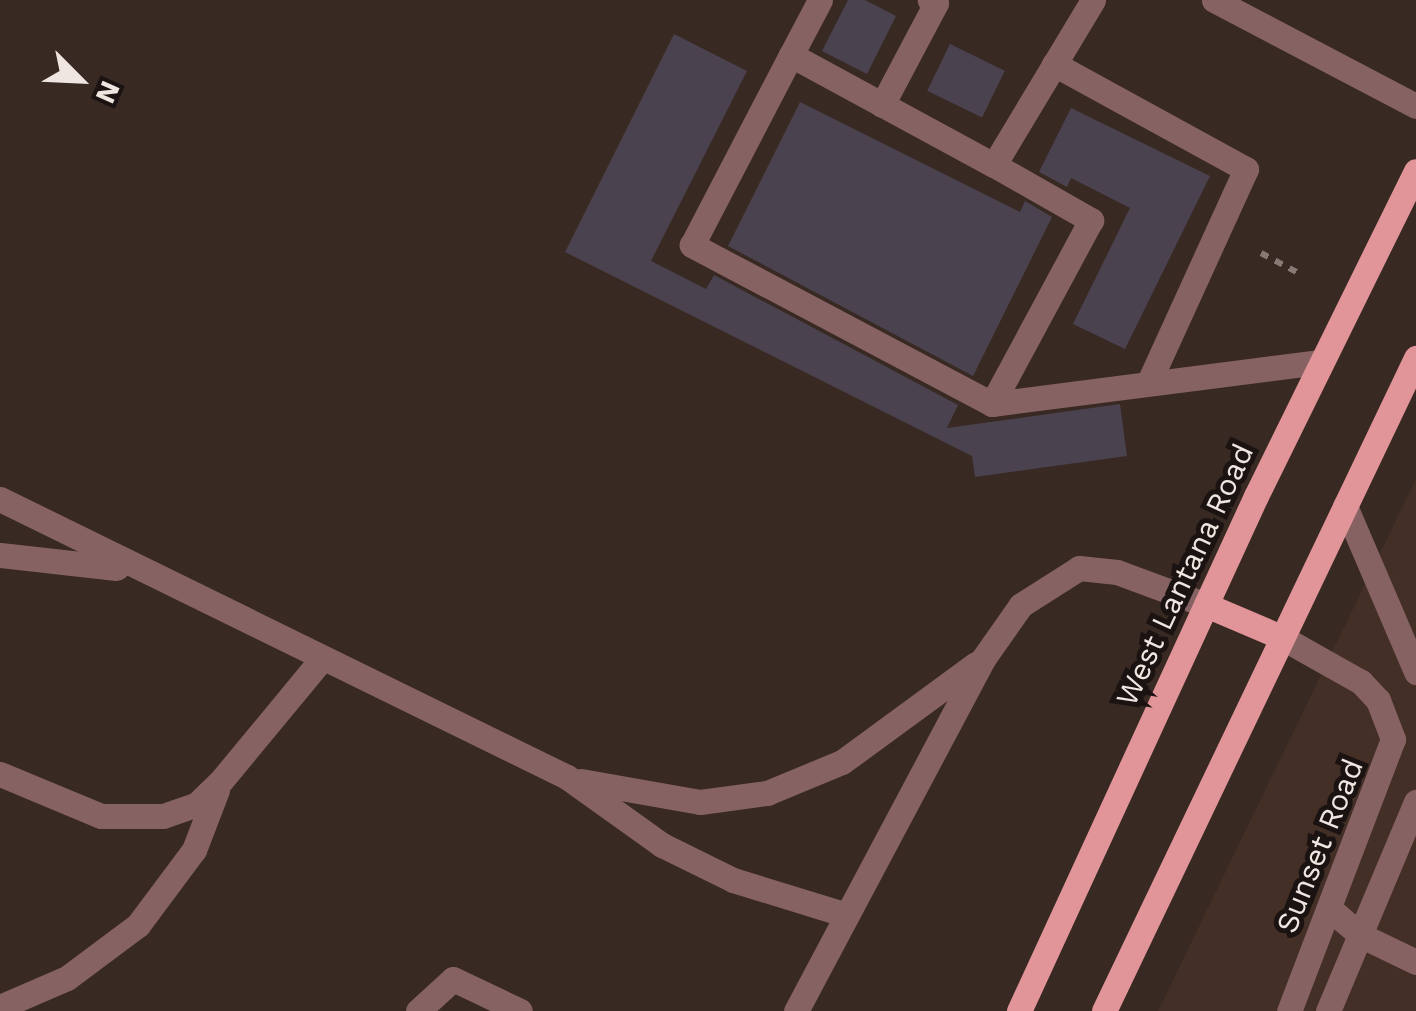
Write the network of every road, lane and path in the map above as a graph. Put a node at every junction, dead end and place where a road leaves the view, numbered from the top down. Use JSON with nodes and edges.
{"nodes":[{"id":1,"x":820,"y":0,"type":"edge"},
{"id":2,"x":930,"y":0,"type":"edge"},
{"id":3,"x":1093,"y":0,"type":"edge"},
{"id":4,"x":1214,"y":0,"type":"edge"},
{"id":5,"x":791,"y":55,"type":"junction"},
{"id":6,"x":1054,"y":64,"type":"junction"},
{"id":7,"x":882,"y":104,"type":"junction"},
{"id":8,"x":1416,"y":106,"type":"edge"},
{"id":9,"x":994,"y":165,"type":"junction"},
{"id":10,"x":1416,"y":171,"type":"edge"},
{"id":11,"x":1261,"y":253,"type":"dead end"},
{"id":12,"x":1302,"y":275,"type":"dead end"},
{"id":13,"x":1416,"y":358,"type":"edge"},
{"id":14,"x":1320,"y":362,"type":"junction"},
{"id":15,"x":1149,"y":382,"type":"junction"},
{"id":16,"x":992,"y":404,"type":"junction"},
{"id":17,"x":0,"y":500,"type":"edge"},
{"id":18,"x":1345,"y":506,"type":"junction"},
{"id":19,"x":0,"y":555,"type":"edge"},
{"id":20,"x":136,"y":572,"type":"junction"},
{"id":21,"x":1206,"y":605,"type":"junction"},
{"id":22,"x":1281,"y":638,"type":"junction"},
{"id":23,"x":983,"y":659,"type":"junction"},
{"id":24,"x":321,"y":660,"type":"junction"},
{"id":25,"x":1416,"y":672,"type":"edge"},
{"id":26,"x":0,"y":774,"type":"edge"},
{"id":27,"x":567,"y":777,"type":"junction"},
{"id":28,"x":220,"y":782,"type":"junction"},
{"id":29,"x":1416,"y":802,"type":"edge"},
{"id":30,"x":1329,"y":908,"type":"junction"},
{"id":31,"x":847,"y":915,"type":"junction"},
{"id":32,"x":1360,"y":935,"type":"junction"},
{"id":33,"x":1416,"y":962,"type":"edge"},
{"id":34,"x":0,"y":1008,"type":"edge"},
{"id":35,"x":418,"y":1011,"type":"edge"},
{"id":36,"x":520,"y":1011,"type":"edge"},
{"id":37,"x":796,"y":1011,"type":"edge"},
{"id":38,"x":1020,"y":1011,"type":"edge"},
{"id":39,"x":1104,"y":1011,"type":"edge"},
{"id":40,"x":1290,"y":1011,"type":"edge"},
{"id":41,"x":1328,"y":1011,"type":"edge"}],
"edges":[{"from":1,"to":5,"type":"street"},
{"from":2,"to":7,"type":"street"},
{"from":3,"to":6,"type":"street"},
{"from":4,"to":8,"type":"street"},
{"from":5,"to":7,"type":"street"},
{"from":5,"to":16,"type":"street"},
{"from":6,"to":9,"type":"street"},
{"from":6,"to":15,"type":"street"},
{"from":7,"to":9,"type":"street"},
{"from":9,"to":16,"type":"street"},
{"from":10,"to":14,"type":"main road","name":"West Lantana Road"},
{"from":11,"to":12,"type":"path"},
{"from":13,"to":18,"type":"main road"},
{"from":14,"to":15,"type":"street"},
{"from":14,"to":21,"type":"main road","name":"West Lantana Road"},
{"from":15,"to":16,"type":"street"},
{"from":17,"to":20,"type":"street"},
{"from":18,"to":22,"type":"main road"},
{"from":18,"to":25,"type":"street"},
{"from":19,"to":20,"type":"street"},
{"from":20,"to":24,"type":"street"},
{"from":21,"to":22,"type":"main road"},
{"from":21,"to":23,"type":"street"},
{"from":21,"to":38,"type":"main road","name":"West Lantana Road"},
{"from":22,"to":30,"type":"street","name":"Sunset Road"},
{"from":22,"to":39,"type":"main road"},
{"from":23,"to":27,"type":"street"},
{"from":23,"to":31,"type":"street"},
{"from":24,"to":27,"type":"street"},
{"from":24,"to":28,"type":"street"},
{"from":26,"to":28,"type":"street"},
{"from":27,"to":31,"type":"street"},
{"from":28,"to":34,"type":"street"},
{"from":29,"to":32,"type":"street"},
{"from":30,"to":32,"type":"street"},
{"from":30,"to":40,"type":"street","name":"Sunset Road"},
{"from":31,"to":37,"type":"street"},
{"from":32,"to":33,"type":"street"},
{"from":32,"to":41,"type":"street"},
{"from":35,"to":36,"type":"street"}]}
